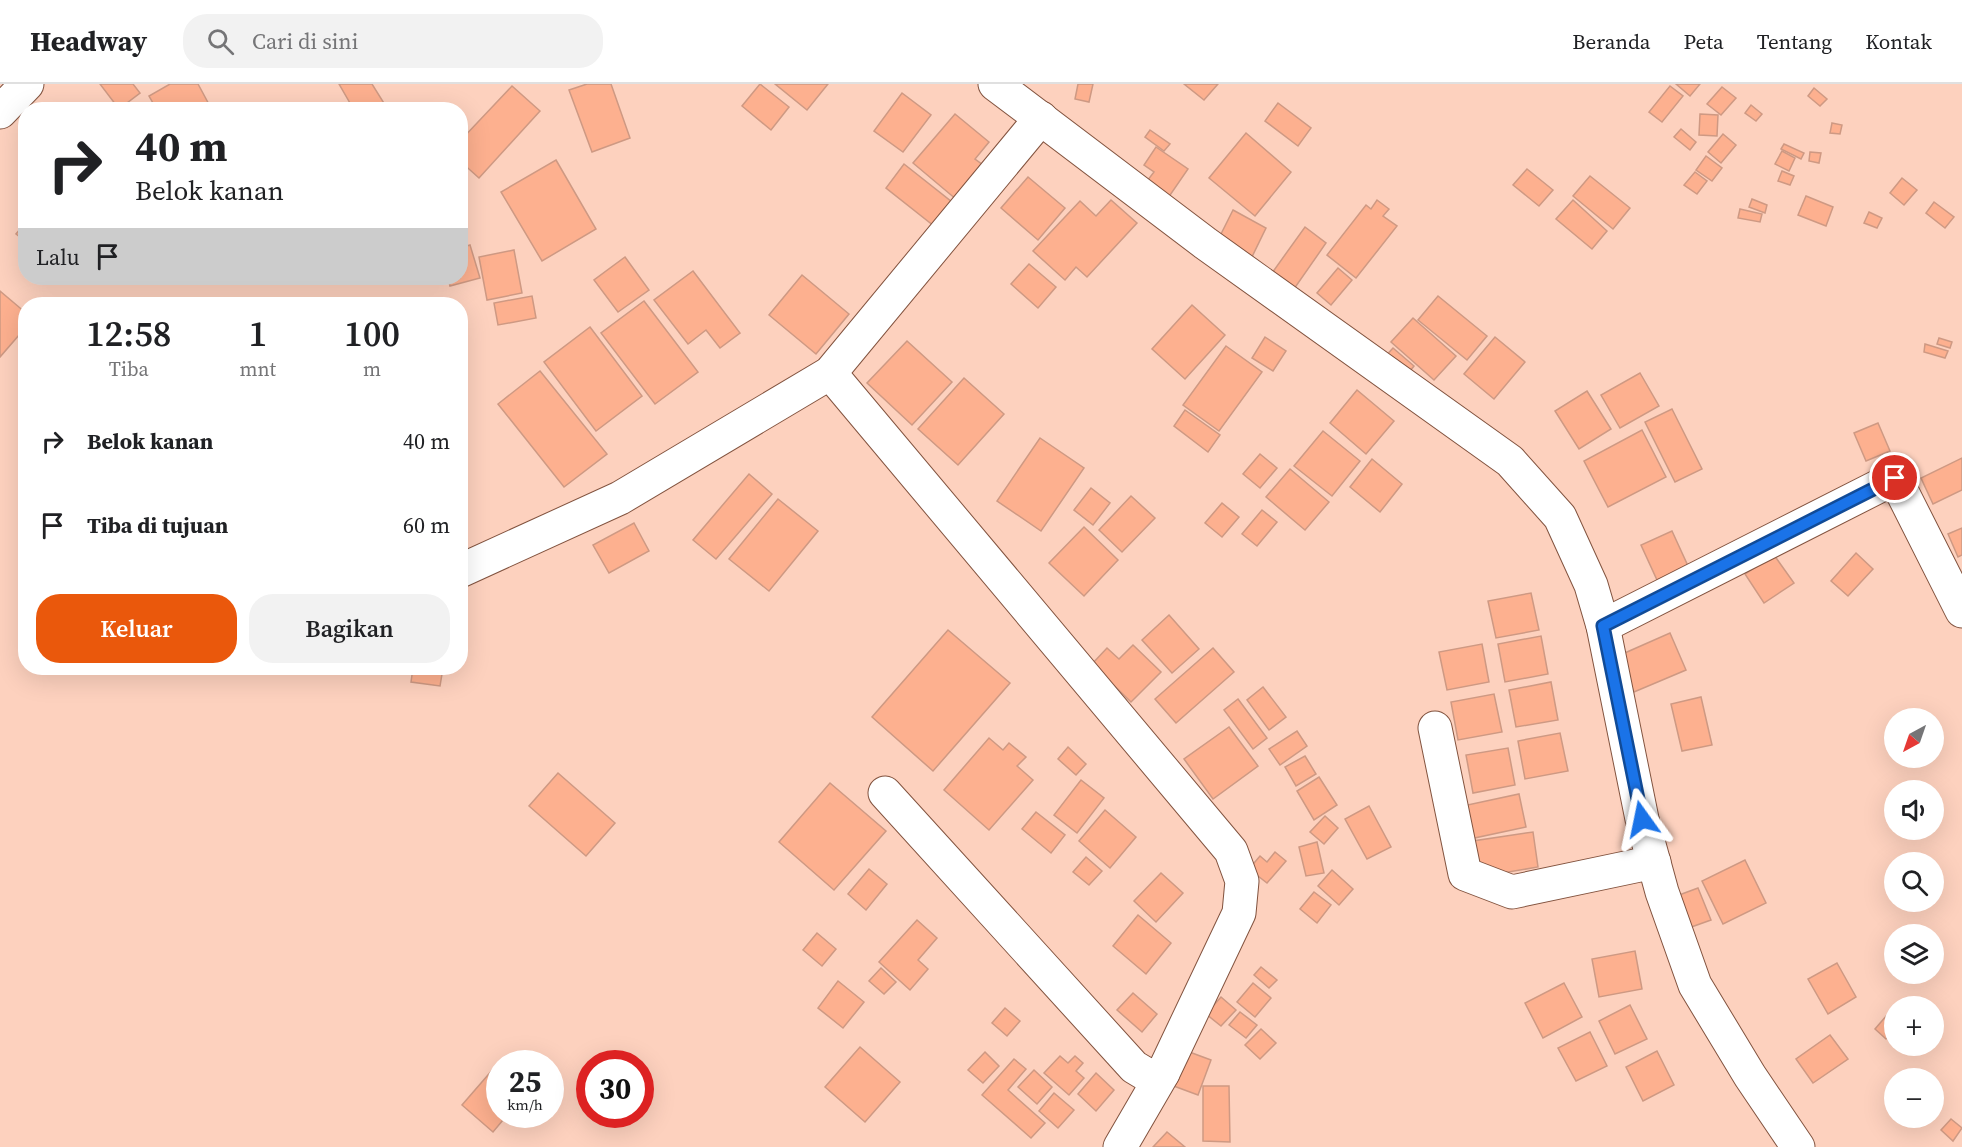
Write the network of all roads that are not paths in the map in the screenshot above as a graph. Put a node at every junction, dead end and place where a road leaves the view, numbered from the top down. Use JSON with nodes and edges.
{"nodes":[{"id":1,"x":995,"y":84,"type":"edge"},
{"id":2,"x":1034,"y":102,"type":"edge"},
{"id":3,"x":830,"y":373,"type":"junction"},
{"id":4,"x":468,"y":567,"type":"edge"},
{"id":5,"x":1962,"y":611,"type":"edge"},
{"id":6,"x":1603,"y":626,"type":"junction"},
{"id":7,"x":1435,"y":728,"type":"dead end"},
{"id":8,"x":885,"y":793,"type":"dead end"},
{"id":9,"x":1654,"y":862,"type":"junction"},
{"id":10,"x":1164,"y":1073,"type":"junction"},
{"id":11,"x":1120,"y":1147,"type":"edge"},
{"id":12,"x":1798,"y":1147,"type":"edge"}],
"edges":[{"from":1,"to":2,"type":"street"},
{"from":2,"to":3,"type":"street"},
{"from":2,"to":6,"type":"street"},
{"from":3,"to":4,"type":"street"},
{"from":3,"to":10,"type":"street"},
{"from":5,"to":6,"type":"street"},
{"from":6,"to":9,"type":"street"},
{"from":7,"to":9,"type":"street"},
{"from":8,"to":10,"type":"street"},
{"from":9,"to":12,"type":"street"},
{"from":10,"to":11,"type":"street"}]}
